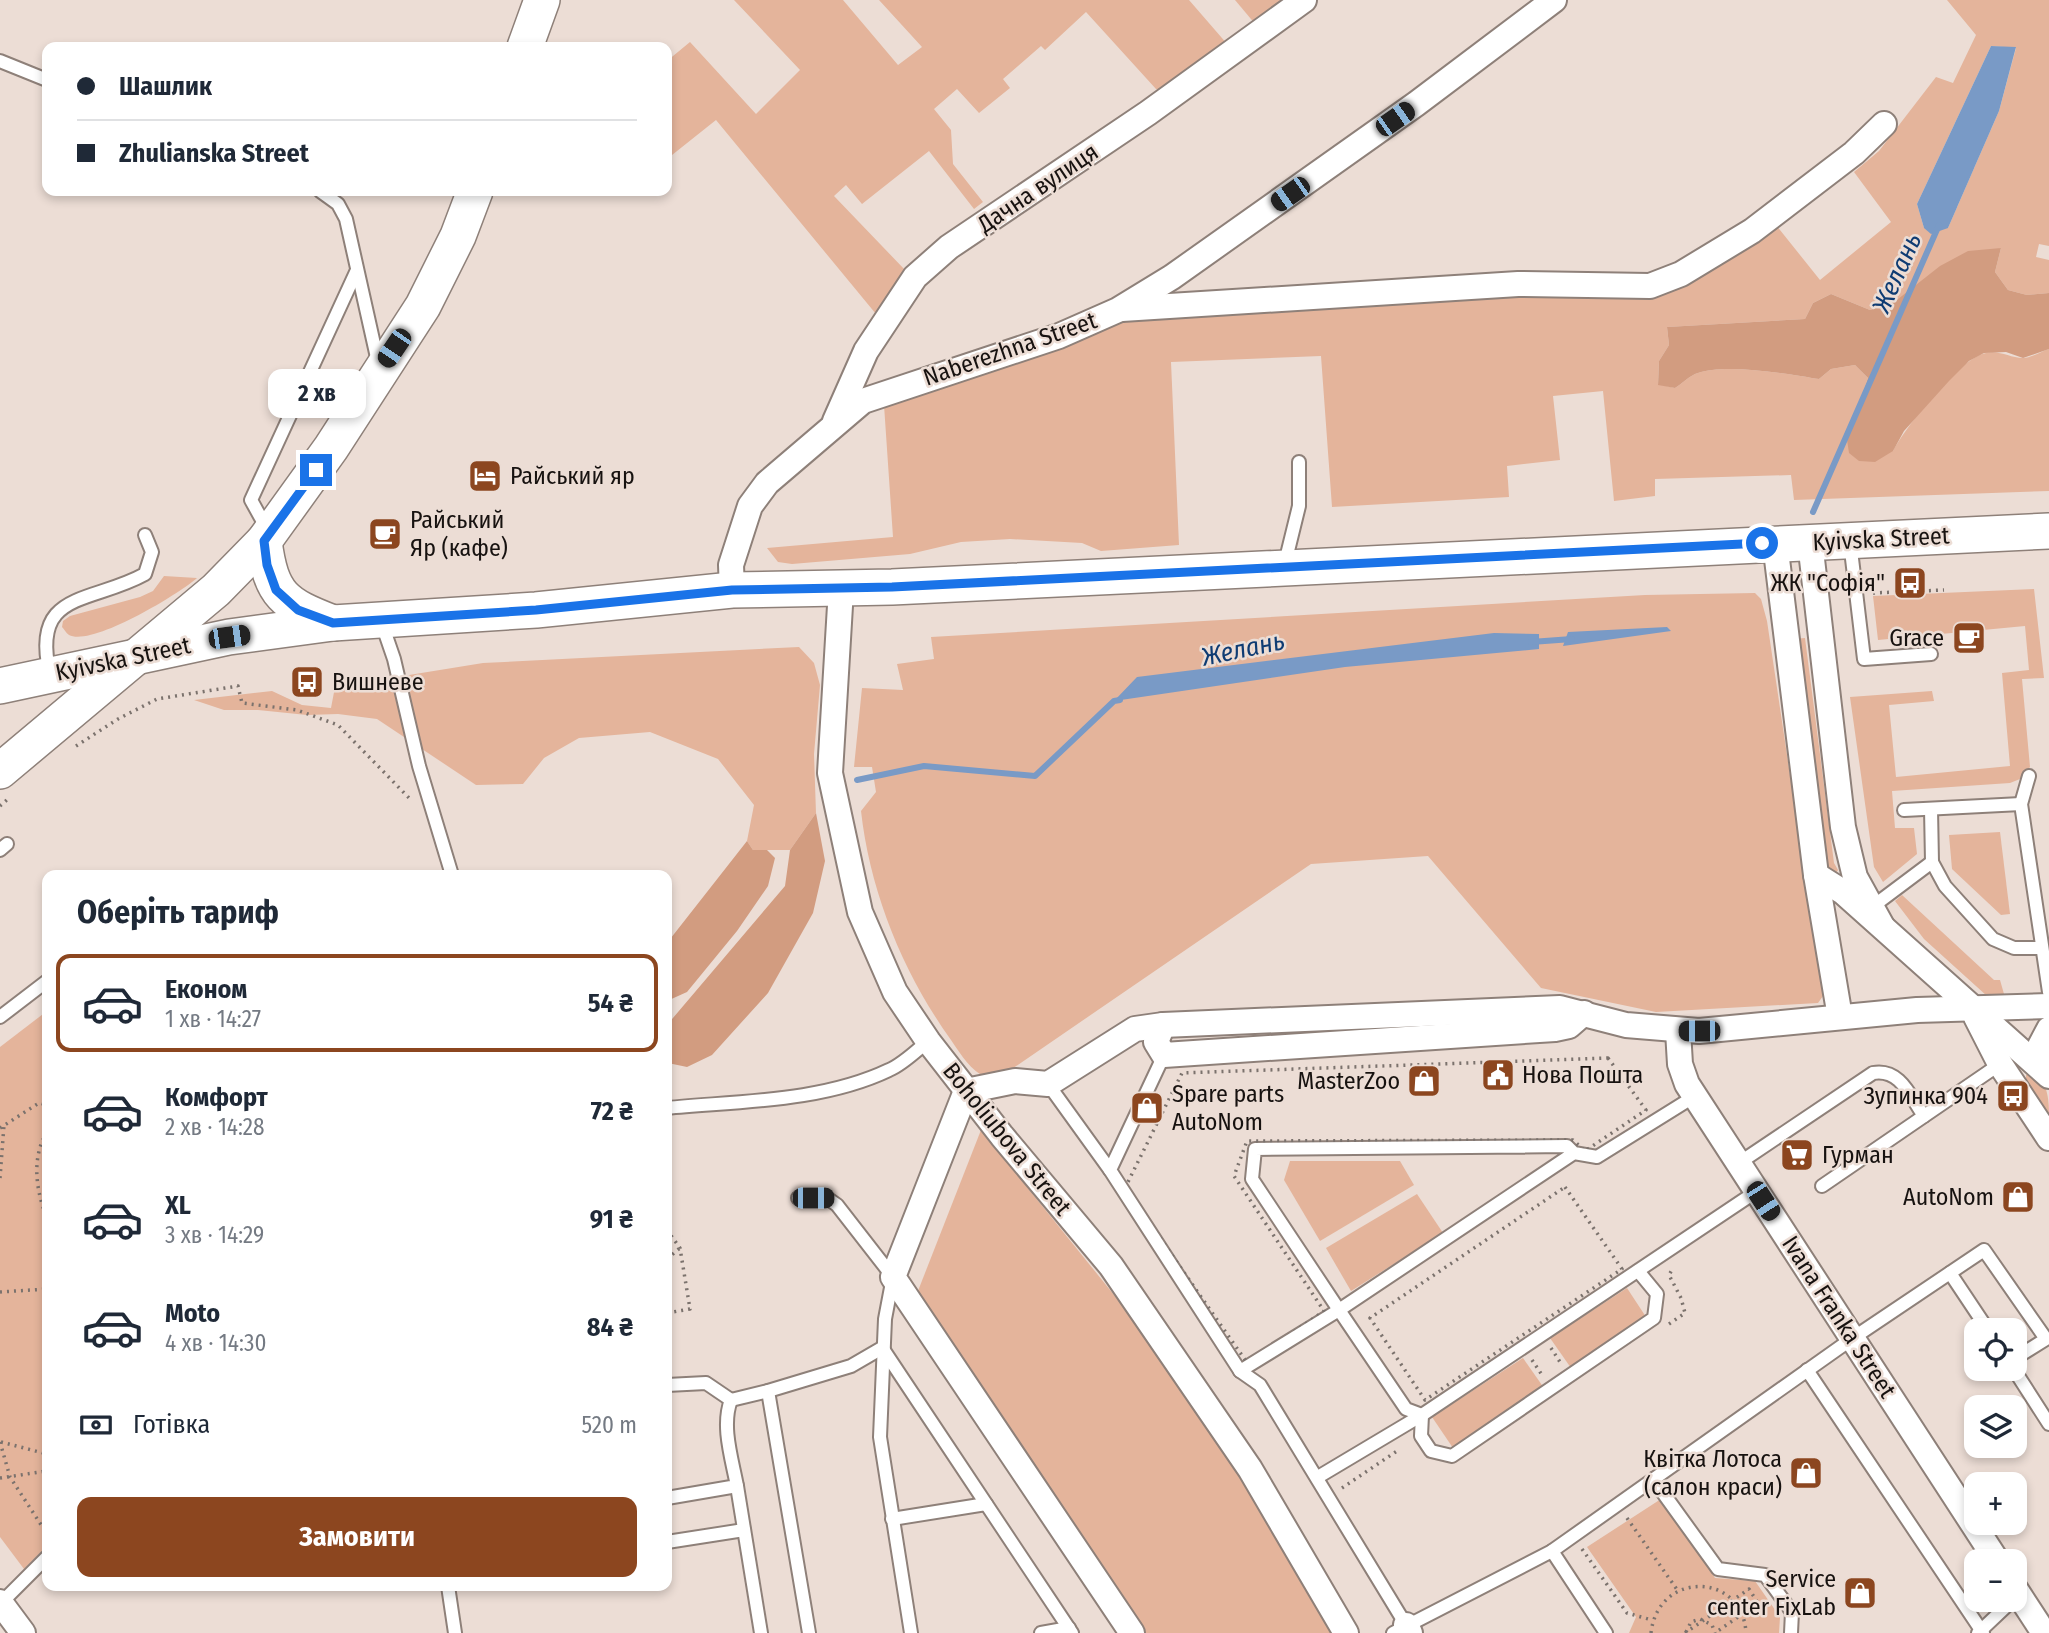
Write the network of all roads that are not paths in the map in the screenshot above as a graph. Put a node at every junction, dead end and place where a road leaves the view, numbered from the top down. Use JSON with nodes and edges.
{"nodes":[{"id":1,"x":542,"y":0,"type":"edge"},
{"id":2,"x":1304,"y":0,"type":"edge"},
{"id":3,"x":1554,"y":0,"type":"edge"},
{"id":4,"x":527,"y":42,"type":"edge"},
{"id":5,"x":0,"y":61,"type":"edge"},
{"id":6,"x":42,"y":78,"type":"edge"},
{"id":7,"x":1884,"y":124,"type":"dead end"},
{"id":8,"x":327,"y":196,"type":"edge"},
{"id":9,"x":473,"y":196,"type":"edge"},
{"id":10,"x":357,"y":270,"type":"junction"},
{"id":11,"x":1118,"y":310,"type":"junction"},
{"id":12,"x":380,"y":370,"type":"junction"},
{"id":13,"x":832,"y":429,"type":"junction"},
{"id":14,"x":1299,"y":462,"type":"dead end"},
{"id":15,"x":2049,"y":531,"type":"edge"},
{"id":16,"x":145,"y":535,"type":"dead end"},
{"id":17,"x":267,"y":538,"type":"junction"},
{"id":18,"x":1810,"y":542,"type":"junction"},
{"id":19,"x":1850,"y":542,"type":"junction"},
{"id":20,"x":1775,"y":543,"type":"junction"},
{"id":21,"x":1284,"y":567,"type":"junction"},
{"id":22,"x":841,"y":589,"type":"junction"},
{"id":23,"x":732,"y":590,"type":"junction"},
{"id":24,"x":380,"y":621,"type":"junction"},
{"id":25,"x":333,"y":623,"type":"junction"},
{"id":26,"x":1931,"y":654,"type":"dead end"},
{"id":27,"x":135,"y":657,"type":"junction"},
{"id":28,"x":50,"y":674,"type":"junction"},
{"id":29,"x":0,"y":686,"type":"edge"},
{"id":30,"x":2029,"y":776,"type":"dead end"},
{"id":31,"x":7,"y":783,"type":"edge"},
{"id":32,"x":2021,"y":804,"type":"junction"},
{"id":33,"x":1931,"y":809,"type":"junction"},
{"id":34,"x":1904,"y":810,"type":"dead end"},
{"id":35,"x":1932,"y":862,"type":"junction"},
{"id":36,"x":450,"y":870,"type":"edge"},
{"id":37,"x":1816,"y":875,"type":"junction"},
{"id":38,"x":1877,"y":917,"type":"junction"},
{"id":39,"x":2042,"y":948,"type":"junction"},
{"id":40,"x":42,"y":985,"type":"edge"},
{"id":41,"x":2049,"y":992,"type":"edge"},
{"id":42,"x":2049,"y":1006,"type":"edge"},
{"id":43,"x":1971,"y":1007,"type":"junction"},
{"id":44,"x":1584,"y":1013,"type":"junction"},
{"id":45,"x":0,"y":1017,"type":"edge"},
{"id":46,"x":1840,"y":1017,"type":"junction"},
{"id":47,"x":1163,"y":1025,"type":"junction"},
{"id":48,"x":2049,"y":1029,"type":"edge"},
{"id":49,"x":1678,"y":1031,"type":"junction"},
{"id":50,"x":928,"y":1041,"type":"junction"},
{"id":51,"x":1164,"y":1055,"type":"junction"},
{"id":52,"x":2000,"y":1064,"type":"junction"},
{"id":53,"x":2047,"y":1072,"type":"edge"},
{"id":54,"x":1048,"y":1084,"type":"junction"},
{"id":55,"x":2014,"y":1086,"type":"junction"},
{"id":56,"x":967,"y":1091,"type":"junction"},
{"id":57,"x":1695,"y":1097,"type":"junction"},
{"id":58,"x":672,"y":1107,"type":"edge"},
{"id":59,"x":1924,"y":1116,"type":"junction"},
{"id":60,"x":2049,"y":1138,"type":"edge"},
{"id":61,"x":1574,"y":1153,"type":"junction"},
{"id":62,"x":1739,"y":1163,"type":"junction"},
{"id":63,"x":1110,"y":1170,"type":"junction"},
{"id":64,"x":1822,"y":1186,"type":"dead end"},
{"id":65,"x":1757,"y":1191,"type":"junction"},
{"id":66,"x":798,"y":1198,"type":"dead end"},
{"id":67,"x":1638,"y":1271,"type":"junction"},
{"id":68,"x":1950,"y":1273,"type":"junction"},
{"id":69,"x":893,"y":1277,"type":"junction"},
{"id":70,"x":1339,"y":1310,"type":"junction"},
{"id":71,"x":1980,"y":1318,"type":"edge"},
{"id":72,"x":1853,"y":1338,"type":"junction"},
{"id":73,"x":883,"y":1348,"type":"junction"},
{"id":74,"x":2027,"y":1351,"type":"edge"},
{"id":75,"x":1807,"y":1370,"type":"junction"},
{"id":76,"x":1240,"y":1371,"type":"junction"},
{"id":77,"x":2021,"y":1381,"type":"edge"},
{"id":78,"x":672,"y":1384,"type":"edge"},
{"id":79,"x":768,"y":1391,"type":"junction"},
{"id":80,"x":732,"y":1400,"type":"junction"},
{"id":81,"x":1422,"y":1415,"type":"junction"},
{"id":82,"x":2049,"y":1424,"type":"edge"},
{"id":83,"x":1318,"y":1477,"type":"junction"},
{"id":84,"x":1653,"y":1479,"type":"junction"},
{"id":85,"x":737,"y":1486,"type":"junction"},
{"id":86,"x":672,"y":1497,"type":"edge"},
{"id":87,"x":986,"y":1504,"type":"junction"},
{"id":88,"x":892,"y":1519,"type":"junction"},
{"id":89,"x":744,"y":1530,"type":"junction"},
{"id":90,"x":672,"y":1541,"type":"edge"},
{"id":91,"x":1989,"y":1549,"type":"edge"},
{"id":92,"x":1552,"y":1551,"type":"junction"},
{"id":93,"x":42,"y":1562,"type":"edge"},
{"id":94,"x":449,"y":1591,"type":"edge"},
{"id":95,"x":0,"y":1603,"type":"edge"},
{"id":96,"x":2027,"y":1611,"type":"edge"},
{"id":97,"x":1999,"y":1612,"type":"edge"},
{"id":98,"x":1070,"y":1630,"type":"edge"},
{"id":99,"x":1403,"y":1630,"type":"edge"},
{"id":100,"x":22,"y":1632,"type":"edge"},
{"id":101,"x":1981,"y":1632,"type":"edge"},
{"id":102,"x":455,"y":1633,"type":"edge"},
{"id":103,"x":761,"y":1633,"type":"edge"},
{"id":104,"x":810,"y":1633,"type":"edge"},
{"id":105,"x":911,"y":1633,"type":"edge"},
{"id":106,"x":1041,"y":1633,"type":"edge"},
{"id":107,"x":1132,"y":1633,"type":"edge"},
{"id":108,"x":1346,"y":1633,"type":"edge"},
{"id":109,"x":1606,"y":1633,"type":"edge"},
{"id":110,"x":1791,"y":1633,"type":"edge"},
{"id":111,"x":2044,"y":1633,"type":"edge"}],
"edges":[{"from":1,"to":4,"type":"main road"},
{"from":2,"to":13,"type":"street","name":"Дачна вулиця"},
{"from":3,"to":11,"type":"street","name":"Naberezhna Street"},
{"from":5,"to":6,"type":"lane"},
{"from":7,"to":11,"type":"street"},
{"from":8,"to":10,"type":"lane"},
{"from":9,"to":12,"type":"main road"},
{"from":10,"to":12,"type":"lane"},
{"from":10,"to":17,"type":"lane"},
{"from":11,"to":13,"type":"street","name":"Naberezhna Street"},
{"from":12,"to":17,"type":"main road"},
{"from":13,"to":23,"type":"street","name":"Naberezhna Street"},
{"from":14,"to":21,"type":"lane"},
{"from":15,"to":19,"type":"main road","name":"Kyivska Street"},
{"from":16,"to":28,"type":"lane"},
{"from":17,"to":25,"type":"main road"},
{"from":17,"to":27,"type":"main road"},
{"from":18,"to":19,"type":"main road","name":"Kyivska Street"},
{"from":18,"to":20,"type":"main road","name":"Kyivska Street"},
{"from":18,"to":38,"type":"street"},
{"from":19,"to":26,"type":"lane"},
{"from":20,"to":21,"type":"main road","name":"Kyivska Street"},
{"from":20,"to":37,"type":"street"},
{"from":21,"to":22,"type":"main road","name":"Kyivska Street"},
{"from":22,"to":23,"type":"main road","name":"Kyivska Street"},
{"from":22,"to":50,"type":"street","name":"Boholiubova Street"},
{"from":23,"to":24,"type":"main road","name":"Kyivska Street"},
{"from":24,"to":25,"type":"main road","name":"Kyivska Street"},
{"from":24,"to":36,"type":"lane"},
{"from":25,"to":27,"type":"main road","name":"Kyivska Street"},
{"from":27,"to":28,"type":"main road","name":"Kyivska Street"},
{"from":27,"to":31,"type":"main road"},
{"from":28,"to":29,"type":"main road","name":"Kyivska Street"},
{"from":30,"to":32,"type":"lane"},
{"from":32,"to":33,"type":"lane"},
{"from":32,"to":39,"type":"lane"},
{"from":33,"to":34,"type":"lane"},
{"from":33,"to":35,"type":"lane"},
{"from":35,"to":38,"type":"lane"},
{"from":35,"to":39,"type":"lane"},
{"from":37,"to":38,"type":"street"},
{"from":37,"to":46,"type":"street"},
{"from":38,"to":43,"type":"street"},
{"from":39,"to":41,"type":"lane"},
{"from":40,"to":45,"type":"lane"},
{"from":42,"to":43,"type":"street"},
{"from":43,"to":46,"type":"street"},
{"from":43,"to":52,"type":"street"},
{"from":43,"to":53,"type":"street"},
{"from":44,"to":47,"type":"street"},
{"from":44,"to":49,"type":"street"},
{"from":44,"to":51,"type":"street"},
{"from":46,"to":49,"type":"street"},
{"from":47,"to":51,"type":"street"},
{"from":47,"to":54,"type":"street"},
{"from":48,"to":53,"type":"street"},
{"from":49,"to":57,"type":"street","name":"Ivana Franka Street"},
{"from":50,"to":56,"type":"street","name":"Boholiubova Street"},
{"from":50,"to":58,"type":"lane"},
{"from":51,"to":63,"type":"lane"},
{"from":52,"to":55,"type":"street"},
{"from":52,"to":59,"type":"lane"},
{"from":53,"to":55,"type":"street"},
{"from":54,"to":56,"type":"street"},
{"from":54,"to":63,"type":"lane"},
{"from":55,"to":60,"type":"street"},
{"from":56,"to":69,"type":"street"},
{"from":56,"to":108,"type":"street","name":"Boholiubova Street"},
{"from":57,"to":61,"type":"lane"},
{"from":57,"to":62,"type":"street","name":"Ivana Franka Street"},
{"from":59,"to":62,"type":"lane"},
{"from":59,"to":64,"type":"lane"},
{"from":61,"to":70,"type":"lane"},
{"from":61,"to":70,"type":"lane"},
{"from":62,"to":65,"type":"street","name":"Ivana Franka Street"},
{"from":63,"to":76,"type":"lane"},
{"from":65,"to":67,"type":"lane"},
{"from":65,"to":72,"type":"street","name":"Ivana Franka Street"},
{"from":66,"to":69,"type":"lane"},
{"from":67,"to":81,"type":"lane"},
{"from":67,"to":81,"type":"lane"},
{"from":68,"to":71,"type":"lane"},
{"from":68,"to":72,"type":"lane"},
{"from":68,"to":74,"type":"lane"},
{"from":69,"to":73,"type":"lane"},
{"from":69,"to":107,"type":"street"},
{"from":70,"to":76,"type":"lane"},
{"from":70,"to":81,"type":"lane"},
{"from":72,"to":75,"type":"lane"},
{"from":72,"to":91,"type":"street","name":"Ivana Franka Street"},
{"from":73,"to":79,"type":"lane"},
{"from":73,"to":87,"type":"lane"},
{"from":73,"to":88,"type":"lane"},
{"from":75,"to":84,"type":"lane"},
{"from":75,"to":101,"type":"lane"},
{"from":76,"to":83,"type":"lane"},
{"from":77,"to":82,"type":"lane"},
{"from":78,"to":80,"type":"lane"},
{"from":79,"to":80,"type":"lane"},
{"from":79,"to":104,"type":"lane"},
{"from":80,"to":85,"type":"lane"},
{"from":81,"to":83,"type":"lane"},
{"from":83,"to":99,"type":"lane"},
{"from":84,"to":92,"type":"lane"},
{"from":84,"to":110,"type":"lane"},
{"from":85,"to":86,"type":"lane"},
{"from":85,"to":89,"type":"lane"},
{"from":87,"to":88,"type":"lane"},
{"from":87,"to":98,"type":"lane"},
{"from":88,"to":105,"type":"lane"},
{"from":89,"to":90,"type":"lane"},
{"from":89,"to":103,"type":"lane"},
{"from":92,"to":99,"type":"lane"},
{"from":92,"to":109,"type":"lane"},
{"from":93,"to":95,"type":"lane"},
{"from":94,"to":102,"type":"lane"},
{"from":95,"to":100,"type":"street"},
{"from":96,"to":111,"type":"street"},
{"from":97,"to":101,"type":"lane"},
{"from":98,"to":106,"type":"lane"}]}
